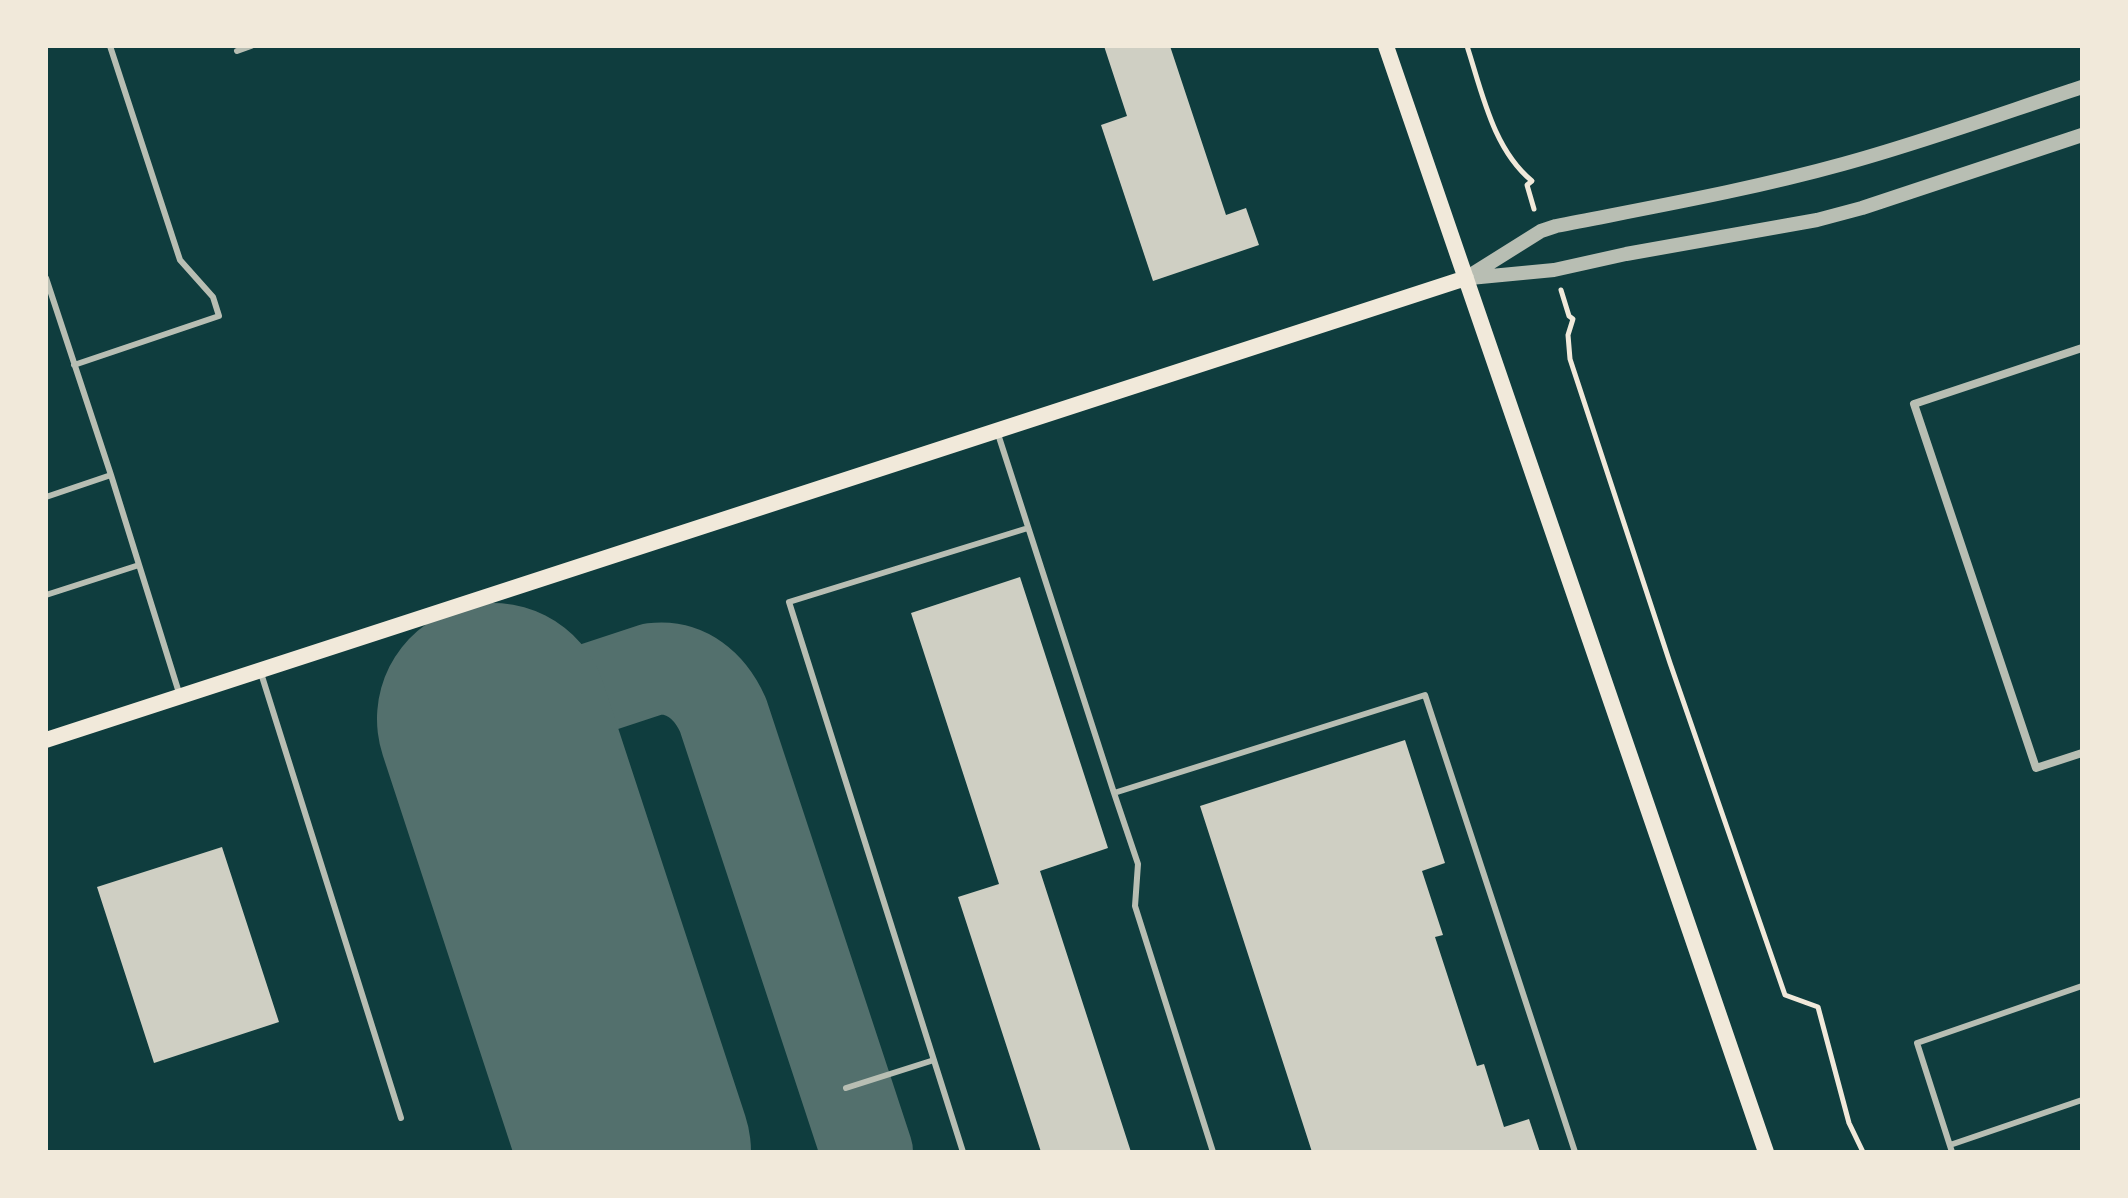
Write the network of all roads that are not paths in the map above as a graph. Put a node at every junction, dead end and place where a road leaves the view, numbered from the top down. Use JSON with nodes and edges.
{"nodes":[{"id":1,"x":110,"y":46,"type":"edge"},
{"id":2,"x":251,"y":46,"type":"edge"},
{"id":3,"x":1386,"y":46,"type":"edge"},
{"id":4,"x":237,"y":51,"type":"dead end"},
{"id":5,"x":2082,"y":87,"type":"edge"},
{"id":6,"x":2082,"y":135,"type":"edge"},
{"id":7,"x":46,"y":278,"type":"edge"},
{"id":8,"x":1466,"y":278,"type":"junction"},
{"id":9,"x":2082,"y":348,"type":"edge"},
{"id":10,"x":74,"y":365,"type":"junction"},
{"id":11,"x":997,"y":430,"type":"junction"},
{"id":12,"x":111,"y":475,"type":"junction"},
{"id":13,"x":46,"y":497,"type":"edge"},
{"id":14,"x":1028,"y":528,"type":"junction"},
{"id":15,"x":139,"y":565,"type":"junction"},
{"id":16,"x":46,"y":595,"type":"edge"},
{"id":17,"x":260,"y":670,"type":"junction"},
{"id":18,"x":180,"y":696,"type":"junction"},
{"id":19,"x":46,"y":740,"type":"edge"},
{"id":20,"x":2082,"y":753,"type":"edge"},
{"id":21,"x":1114,"y":793,"type":"junction"},
{"id":22,"x":2082,"y":986,"type":"edge"},
{"id":23,"x":934,"y":1060,"type":"junction"},
{"id":24,"x":846,"y":1088,"type":"dead end"},
{"id":25,"x":2082,"y":1100,"type":"edge"},
{"id":26,"x":401,"y":1118,"type":"dead end"},
{"id":27,"x":1951,"y":1148,"type":"edge"},
{"id":28,"x":963,"y":1152,"type":"edge"},
{"id":29,"x":1213,"y":1152,"type":"edge"},
{"id":30,"x":1575,"y":1152,"type":"edge"},
{"id":31,"x":1766,"y":1152,"type":"edge"}],
"edges":[{"from":1,"to":10,"type":"lane"},
{"from":2,"to":4,"type":"lane"},
{"from":3,"to":8,"type":"main road"},
{"from":5,"to":8,"type":"street"},
{"from":6,"to":8,"type":"street"},
{"from":7,"to":10,"type":"lane"},
{"from":8,"to":11,"type":"main road"},
{"from":8,"to":31,"type":"main road"},
{"from":9,"to":20,"type":"street"},
{"from":10,"to":12,"type":"lane"},
{"from":11,"to":14,"type":"lane"},
{"from":11,"to":17,"type":"main road"},
{"from":12,"to":13,"type":"lane"},
{"from":12,"to":15,"type":"lane"},
{"from":14,"to":21,"type":"lane"},
{"from":14,"to":23,"type":"lane"},
{"from":15,"to":16,"type":"lane"},
{"from":15,"to":18,"type":"lane"},
{"from":17,"to":18,"type":"main road"},
{"from":17,"to":26,"type":"lane"},
{"from":18,"to":19,"type":"main road"},
{"from":21,"to":29,"type":"lane"},
{"from":21,"to":30,"type":"lane"},
{"from":22,"to":27,"type":"lane"},
{"from":23,"to":24,"type":"lane"},
{"from":23,"to":28,"type":"lane"},
{"from":25,"to":27,"type":"lane"}]}
